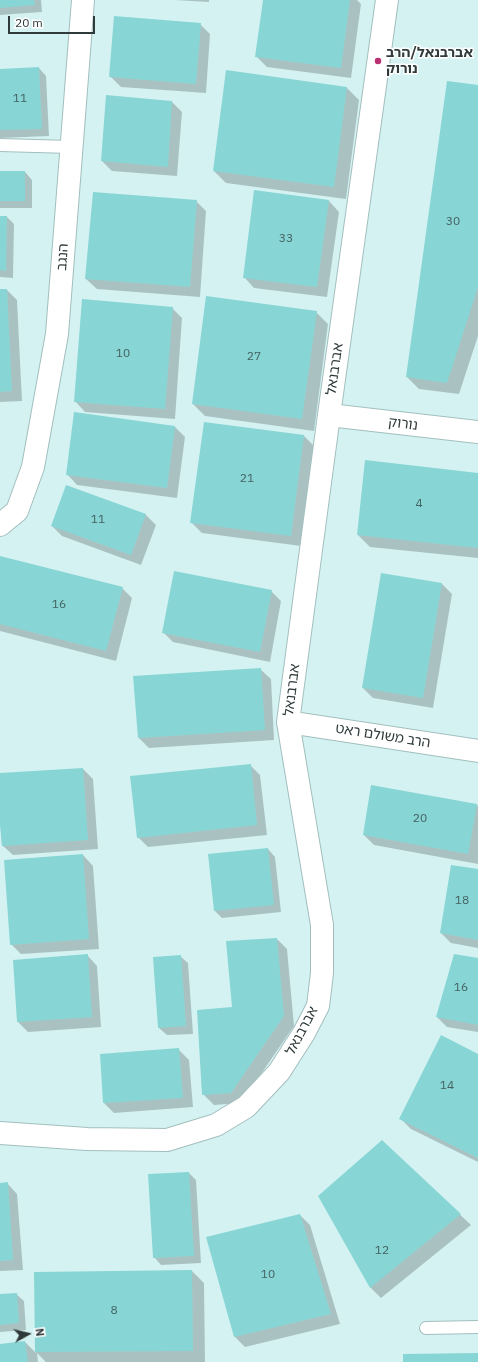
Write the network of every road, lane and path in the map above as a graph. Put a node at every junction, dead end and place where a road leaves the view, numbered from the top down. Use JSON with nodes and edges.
{"nodes":[{"id":1,"x":83,"y":0,"type":"edge"},
{"id":2,"x":387,"y":0,"type":"edge"},
{"id":3,"x":0,"y":145,"type":"edge"},
{"id":4,"x":71,"y":147,"type":"junction"},
{"id":5,"x":329,"y":415,"type":"junction"},
{"id":6,"x":478,"y":432,"type":"edge"},
{"id":7,"x":0,"y":525,"type":"edge"},
{"id":8,"x":288,"y":722,"type":"junction"},
{"id":9,"x":478,"y":751,"type":"edge"},
{"id":10,"x":0,"y":1133,"type":"edge"},
{"id":11,"x":478,"y":1327,"type":"edge"},
{"id":12,"x":426,"y":1328,"type":"dead end"}],
"edges":[{"from":1,"to":4,"type":"street","name":"הנגב"},
{"from":2,"to":5,"type":"street","name":"אברבנאל"},
{"from":3,"to":4,"type":"lane"},
{"from":4,"to":7,"type":"street","name":"הנגב"},
{"from":5,"to":6,"type":"street","name":"נורוק"},
{"from":5,"to":8,"type":"street","name":"אברבנאל"},
{"from":8,"to":9,"type":"street","name":"הרב משולם ראט"},
{"from":8,"to":10,"type":"street","name":"אברבנאל"},
{"from":11,"to":12,"type":"lane"}]}
